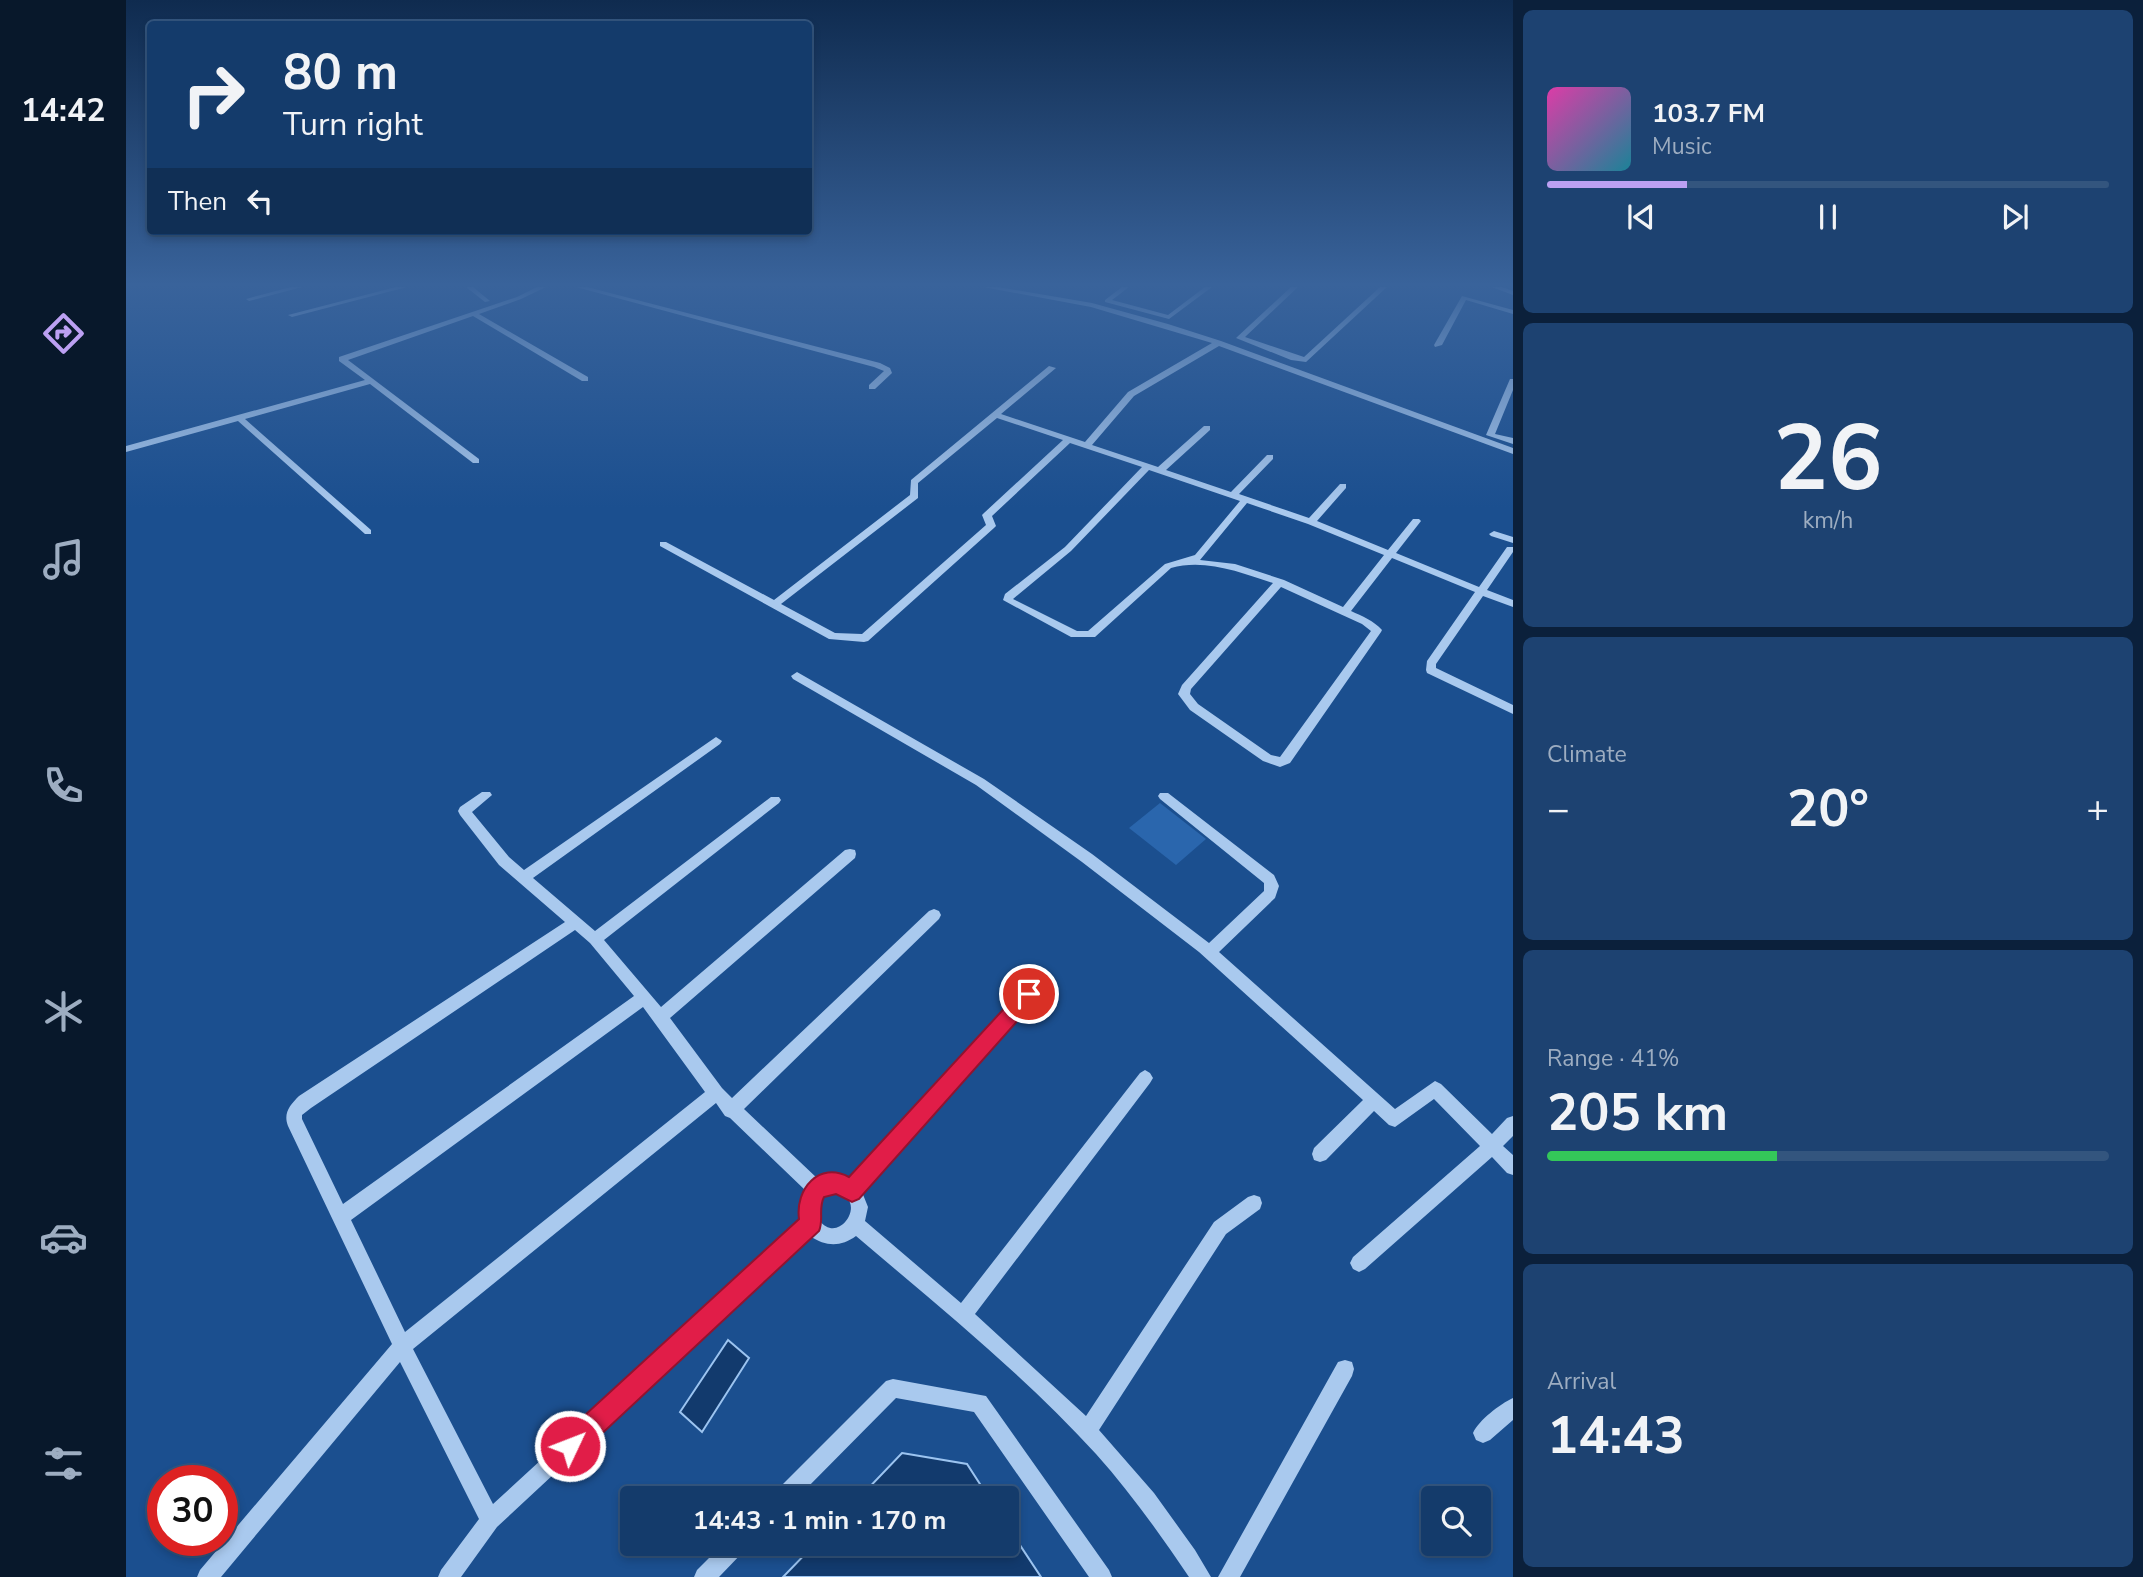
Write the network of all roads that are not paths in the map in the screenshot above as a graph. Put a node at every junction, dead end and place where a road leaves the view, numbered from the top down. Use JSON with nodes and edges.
{"nodes":[{"id":1,"x":344,"y":361,"type":"edge"},
{"id":2,"x":553,"y":361,"type":"edge"},
{"id":3,"x":852,"y":361,"type":"edge"},
{"id":4,"x":1187,"y":361,"type":"edge"},
{"id":5,"x":1267,"y":361,"type":"edge"},
{"id":6,"x":1052,"y":368,"type":"dead end"},
{"id":7,"x":584,"y":379,"type":"dead end"},
{"id":8,"x":1513,"y":381,"type":"edge"},
{"id":9,"x":372,"y":382,"type":"junction"},
{"id":10,"x":872,"y":387,"type":"dead end"},
{"id":11,"x":996,"y":415,"type":"junction"},
{"id":12,"x":241,"y":419,"type":"junction"},
{"id":13,"x":1207,"y":428,"type":"dead end"},
{"id":14,"x":1068,"y":440,"type":"junction"},
{"id":15,"x":1513,"y":441,"type":"edge"},
{"id":16,"x":1086,"y":446,"type":"junction"},
{"id":17,"x":126,"y":449,"type":"edge"},
{"id":18,"x":1513,"y":451,"type":"edge"},
{"id":19,"x":1270,"y":457,"type":"dead end"},
{"id":20,"x":476,"y":460,"type":"dead end"},
{"id":21,"x":1147,"y":467,"type":"junction"},
{"id":22,"x":1159,"y":471,"type":"junction"},
{"id":23,"x":1343,"y":486,"type":"dead end"},
{"id":24,"x":1232,"y":496,"type":"junction"},
{"id":25,"x":1245,"y":500,"type":"junction"},
{"id":26,"x":1311,"y":522,"type":"junction"},
{"id":27,"x":1416,"y":522,"type":"dead end"},
{"id":28,"x":368,"y":532,"type":"dead end"},
{"id":29,"x":1494,"y":534,"type":"dead end"},
{"id":30,"x":663,"y":544,"type":"dead end"},
{"id":31,"x":1511,"y":545,"type":"edge"},
{"id":32,"x":1391,"y":553,"type":"junction"},
{"id":33,"x":1184,"y":560,"type":"junction"},
{"id":34,"x":1280,"y":582,"type":"junction"},
{"id":35,"x":1481,"y":591,"type":"junction"},
{"id":36,"x":1513,"y":604,"type":"edge"},
{"id":37,"x":773,"y":605,"type":"junction"},
{"id":38,"x":1345,"y":612,"type":"junction"},
{"id":39,"x":797,"y":676,"type":"dead end"},
{"id":40,"x":1513,"y":710,"type":"edge"},
{"id":41,"x":716,"y":741,"type":"dead end"},
{"id":42,"x":486,"y":796,"type":"dead end"},
{"id":43,"x":1164,"y":796,"type":"dead end"},
{"id":44,"x":775,"y":800,"type":"dead end"},
{"id":45,"x":850,"y":854,"type":"dead end"},
{"id":46,"x":524,"y":877,"type":"junction"},
{"id":47,"x":934,"y":915,"type":"dead end"},
{"id":48,"x":576,"y":922,"type":"junction"},
{"id":49,"x":595,"y":939,"type":"junction"},
{"id":50,"x":1209,"y":952,"type":"junction"},
{"id":51,"x":1029,"y":994,"type":"dead end"},
{"id":52,"x":642,"y":999,"type":"junction"},
{"id":53,"x":660,"y":1017,"type":"junction"},
{"id":54,"x":1145,"y":1078,"type":"dead end"},
{"id":55,"x":716,"y":1093,"type":"junction"},
{"id":56,"x":1374,"y":1100,"type":"junction"},
{"id":57,"x":731,"y":1110,"type":"junction"},
{"id":58,"x":1513,"y":1124,"type":"edge"},
{"id":59,"x":1493,"y":1145,"type":"junction"},
{"id":60,"x":1320,"y":1154,"type":"dead end"},
{"id":61,"x":1513,"y":1167,"type":"edge"},
{"id":62,"x":816,"y":1189,"type":"junction"},
{"id":63,"x":852,"y":1191,"type":"junction"},
{"id":64,"x":1254,"y":1203,"type":"dead end"},
{"id":65,"x":340,"y":1217,"type":"junction"},
{"id":66,"x":811,"y":1223,"type":"junction"},
{"id":67,"x":855,"y":1223,"type":"junction"},
{"id":68,"x":1359,"y":1263,"type":"dead end"},
{"id":69,"x":962,"y":1316,"type":"junction"},
{"id":70,"x":402,"y":1346,"type":"junction"},
{"id":71,"x":1345,"y":1369,"type":"dead end"},
{"id":72,"x":1513,"y":1408,"type":"edge"},
{"id":73,"x":1087,"y":1431,"type":"junction"},
{"id":74,"x":1483,"y":1433,"type":"dead end"},
{"id":75,"x":795,"y":1486,"type":"edge"},
{"id":76,"x":490,"y":1520,"type":"junction"},
{"id":77,"x":725,"y":1556,"type":"edge"},
{"id":78,"x":207,"y":1577,"type":"edge"},
{"id":79,"x":448,"y":1577,"type":"edge"},
{"id":80,"x":704,"y":1577,"type":"edge"},
{"id":81,"x":1102,"y":1577,"type":"edge"},
{"id":82,"x":1201,"y":1577,"type":"edge"},
{"id":83,"x":1228,"y":1577,"type":"edge"}],
"edges":[{"from":1,"to":9,"type":"street"},
{"from":2,"to":7,"type":"street"},
{"from":3,"to":10,"type":"street"},
{"from":4,"to":16,"type":"street"},
{"from":5,"to":18,"type":"street"},
{"from":6,"to":11,"type":"street"},
{"from":8,"to":15,"type":"street"},
{"from":9,"to":12,"type":"street"},
{"from":9,"to":20,"type":"street"},
{"from":11,"to":14,"type":"street"},
{"from":11,"to":37,"type":"street"},
{"from":12,"to":17,"type":"street"},
{"from":12,"to":28,"type":"street"},
{"from":13,"to":22,"type":"street"},
{"from":14,"to":16,"type":"street"},
{"from":14,"to":37,"type":"street"},
{"from":16,"to":21,"type":"street"},
{"from":19,"to":24,"type":"street"},
{"from":21,"to":22,"type":"street"},
{"from":21,"to":33,"type":"street"},
{"from":22,"to":24,"type":"street"},
{"from":23,"to":26,"type":"street"},
{"from":24,"to":25,"type":"street"},
{"from":25,"to":26,"type":"street"},
{"from":25,"to":33,"type":"street"},
{"from":26,"to":32,"type":"street"},
{"from":27,"to":32,"type":"street"},
{"from":29,"to":31,"type":"street"},
{"from":30,"to":37,"type":"street"},
{"from":31,"to":35,"type":"street"},
{"from":32,"to":35,"type":"street"},
{"from":32,"to":38,"type":"street"},
{"from":33,"to":34,"type":"street"},
{"from":34,"to":38,"type":"street"},
{"from":34,"to":38,"type":"street"},
{"from":35,"to":36,"type":"street"},
{"from":35,"to":40,"type":"street"},
{"from":39,"to":50,"type":"street"},
{"from":41,"to":46,"type":"street"},
{"from":42,"to":46,"type":"street"},
{"from":43,"to":50,"type":"street"},
{"from":44,"to":49,"type":"street"},
{"from":45,"to":53,"type":"street"},
{"from":46,"to":48,"type":"street"},
{"from":47,"to":57,"type":"street"},
{"from":48,"to":49,"type":"street"},
{"from":48,"to":65,"type":"street"},
{"from":49,"to":52,"type":"street"},
{"from":50,"to":56,"type":"street"},
{"from":51,"to":63,"type":"street"},
{"from":52,"to":53,"type":"street"},
{"from":52,"to":65,"type":"street"},
{"from":53,"to":55,"type":"street"},
{"from":54,"to":69,"type":"street"},
{"from":55,"to":57,"type":"street"},
{"from":55,"to":70,"type":"street"},
{"from":56,"to":59,"type":"street"},
{"from":56,"to":60,"type":"street"},
{"from":57,"to":62,"type":"street"},
{"from":58,"to":59,"type":"street"},
{"from":59,"to":61,"type":"street"},
{"from":59,"to":68,"type":"street"},
{"from":62,"to":63,"type":"street"},
{"from":62,"to":66,"type":"street"},
{"from":63,"to":67,"type":"street"},
{"from":64,"to":73,"type":"street"},
{"from":65,"to":70,"type":"street"},
{"from":66,"to":67,"type":"street"},
{"from":66,"to":76,"type":"street"},
{"from":67,"to":69,"type":"street"},
{"from":69,"to":73,"type":"street"},
{"from":70,"to":76,"type":"street"},
{"from":70,"to":78,"type":"street"},
{"from":71,"to":83,"type":"street"},
{"from":72,"to":74,"type":"street"},
{"from":73,"to":82,"type":"street"},
{"from":75,"to":81,"type":"street"},
{"from":76,"to":79,"type":"street"},
{"from":77,"to":80,"type":"street"}]}
